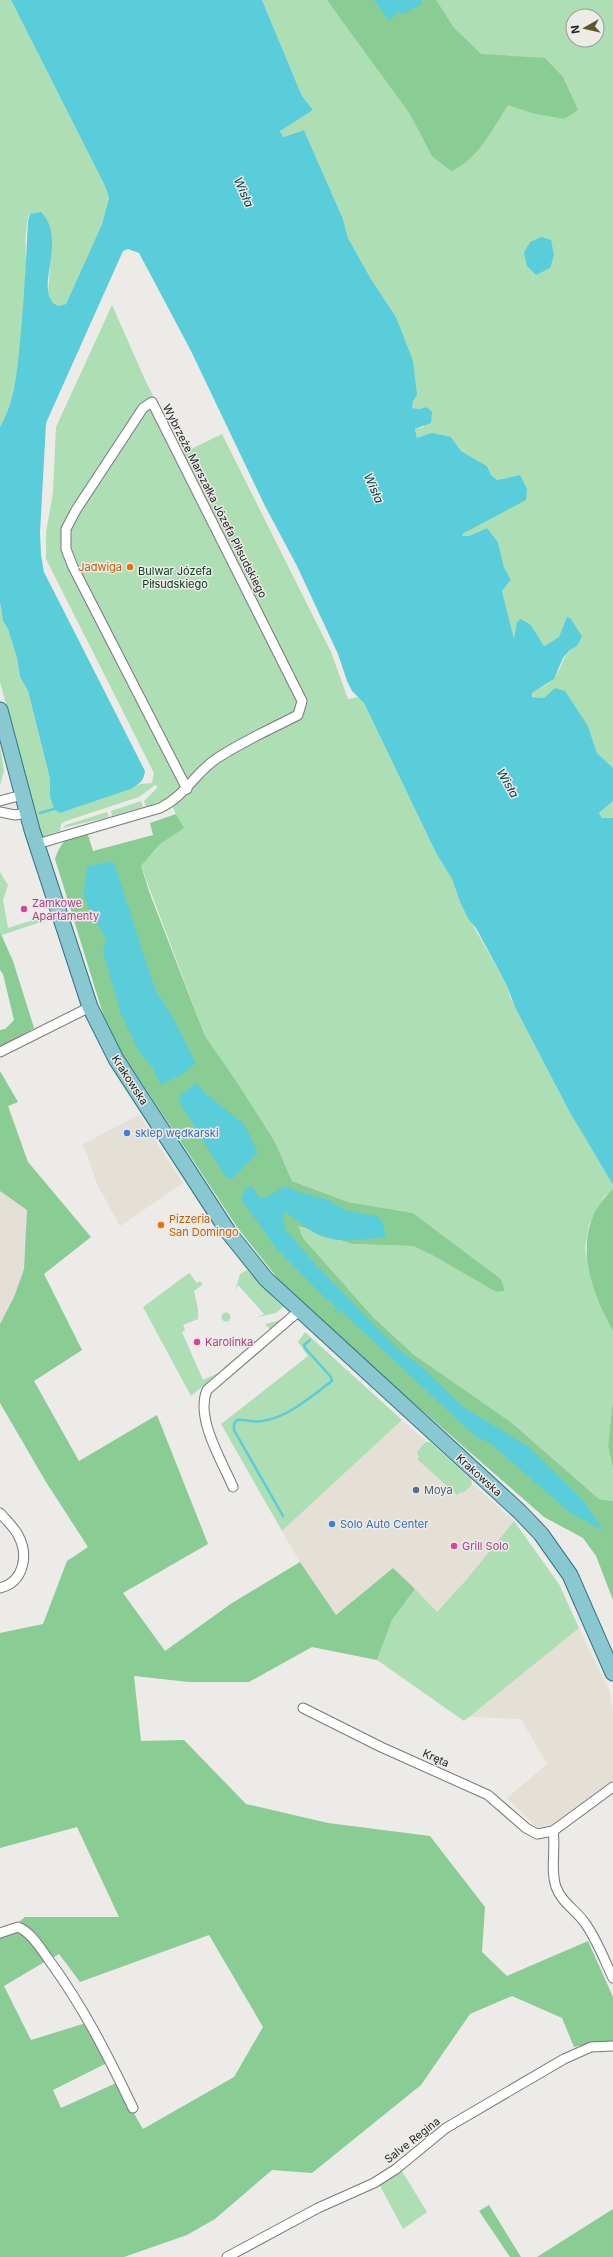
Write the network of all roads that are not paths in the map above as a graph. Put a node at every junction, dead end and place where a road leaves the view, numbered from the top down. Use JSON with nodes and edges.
{"nodes":[{"id":1,"x":0,"y":710,"type":"edge"},
{"id":2,"x":187,"y":789,"type":"junction"},
{"id":3,"x":22,"y":795,"type":"junction"},
{"id":4,"x":0,"y":801,"type":"edge"},
{"id":5,"x":0,"y":812,"type":"edge"},
{"id":6,"x":27,"y":814,"type":"junction"},
{"id":7,"x":37,"y":844,"type":"junction"},
{"id":8,"x":90,"y":1007,"type":"junction"},
{"id":9,"x":0,"y":1052,"type":"edge"},
{"id":10,"x":299,"y":1311,"type":"junction"},
{"id":11,"x":233,"y":1488,"type":"dead end"},
{"id":12,"x":0,"y":1513,"type":"edge"},
{"id":13,"x":0,"y":1588,"type":"edge"},
{"id":14,"x":613,"y":1673,"type":"edge"},
{"id":15,"x":303,"y":1708,"type":"dead end"},
{"id":16,"x":613,"y":1787,"type":"edge"},
{"id":17,"x":553,"y":1832,"type":"junction"},
{"id":18,"x":0,"y":1932,"type":"edge"},
{"id":19,"x":613,"y":1978,"type":"edge"},
{"id":20,"x":613,"y":2046,"type":"edge"},
{"id":21,"x":133,"y":2108,"type":"dead end"},
{"id":22,"x":226,"y":2257,"type":"edge"}],
"edges":[{"from":1,"to":3,"type":"main road","name":"Krakowska"},
{"from":2,"to":2,"type":"street","name":"Wybrzeże Marszałka Józefa Piłsudskiego"},
{"from":2,"to":7,"type":"street","name":"Wybrzeże Marszałka Józefa Piłsudskiego"},
{"from":3,"to":4,"type":"street"},
{"from":3,"to":6,"type":"main road","name":"Krakowska"},
{"from":5,"to":6,"type":"street"},
{"from":6,"to":7,"type":"main road","name":"Krakowska"},
{"from":7,"to":8,"type":"main road","name":"Krakowska"},
{"from":8,"to":9,"type":"street"},
{"from":8,"to":10,"type":"main road","name":"Krakowska"},
{"from":10,"to":11,"type":"street"},
{"from":10,"to":14,"type":"main road","name":"Krakowska"},
{"from":12,"to":13,"type":"street"},
{"from":15,"to":17,"type":"street","name":"Kręta"},
{"from":16,"to":17,"type":"street"},
{"from":17,"to":19,"type":"street"},
{"from":18,"to":21,"type":"street"},
{"from":20,"to":22,"type":"street","name":"Salve Regina"}]}
